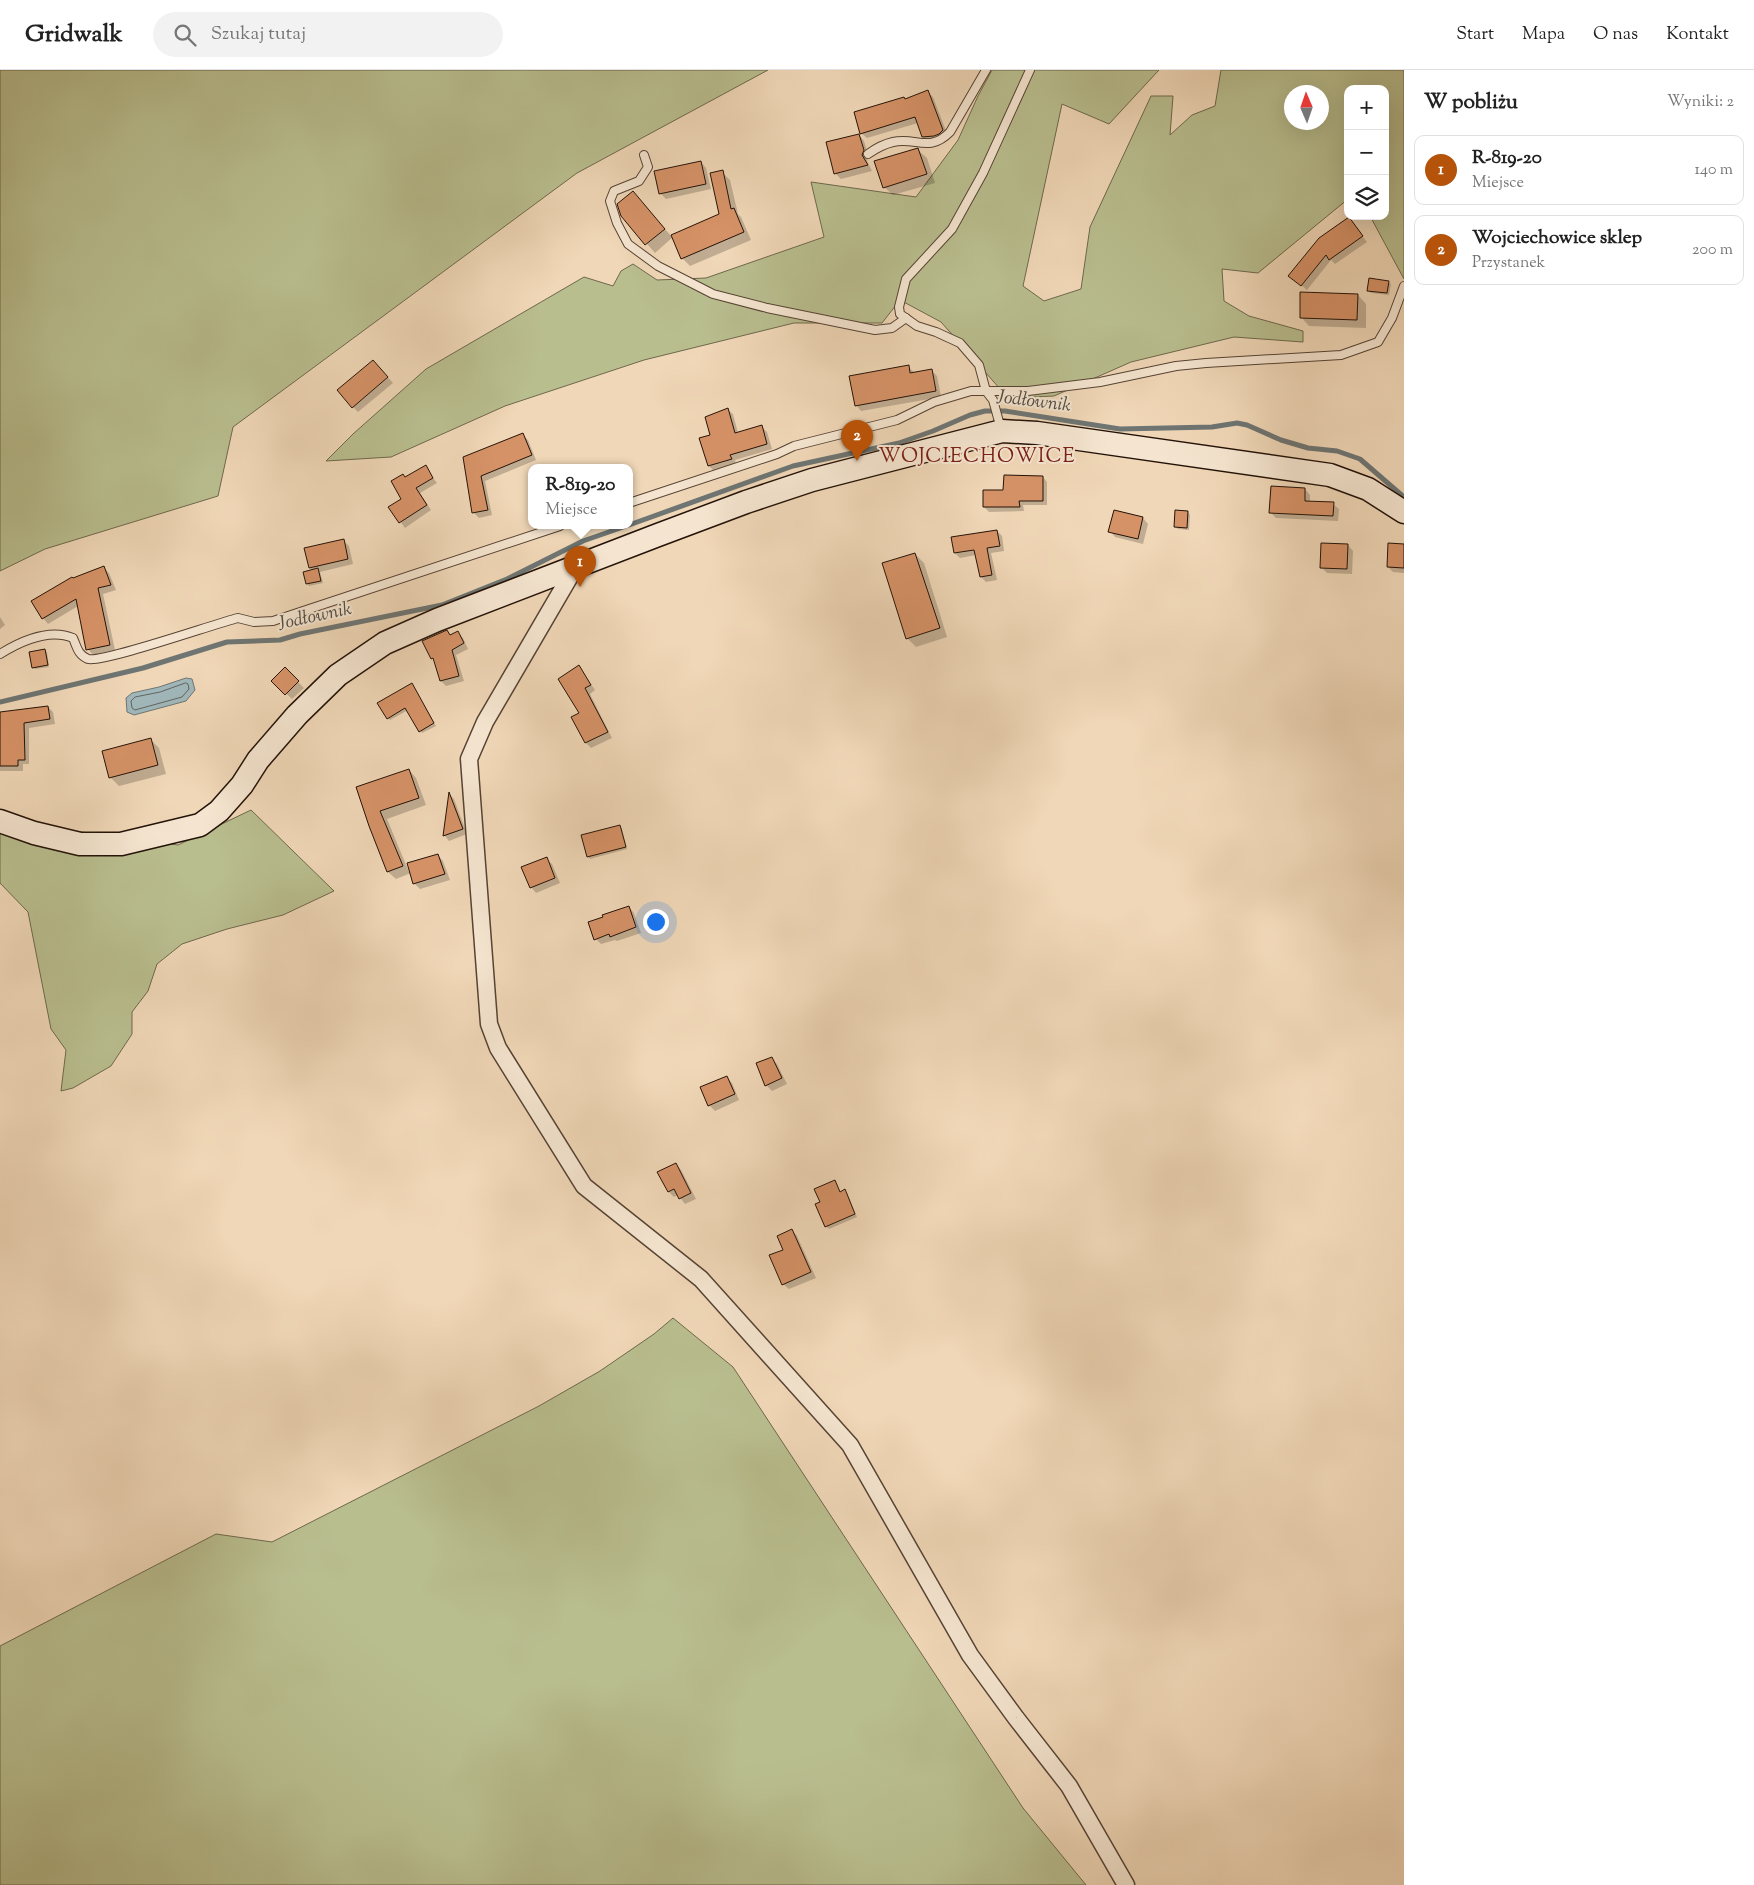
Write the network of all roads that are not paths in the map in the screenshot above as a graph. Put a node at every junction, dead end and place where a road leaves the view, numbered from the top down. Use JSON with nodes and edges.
{"nodes":[{"id":1,"x":986,"y":70,"type":"edge"},
{"id":2,"x":1030,"y":70,"type":"edge"},
{"id":3,"x":868,"y":154,"type":"dead end"},
{"id":4,"x":644,"y":155,"type":"dead end"},
{"id":5,"x":1404,"y":286,"type":"edge"},
{"id":6,"x":906,"y":318,"type":"junction"},
{"id":7,"x":986,"y":391,"type":"junction"},
{"id":8,"x":1002,"y":431,"type":"junction"},
{"id":9,"x":633,"y":502,"type":"edge"},
{"id":10,"x":1404,"y":512,"type":"edge"},
{"id":11,"x":551,"y":529,"type":"edge"},
{"id":12,"x":576,"y":566,"type":"junction"},
{"id":13,"x":0,"y":654,"type":"edge"},
{"id":14,"x":0,"y":821,"type":"edge"},
{"id":15,"x":1126,"y":1885,"type":"edge"}],
"edges":[{"from":1,"to":3,"type":"lane"},
{"from":2,"to":6,"type":"lane"},
{"from":4,"to":6,"type":"lane"},
{"from":5,"to":7,"type":"lane"},
{"from":6,"to":7,"type":"lane"},
{"from":7,"to":8,"type":"lane"},
{"from":7,"to":9,"type":"lane"},
{"from":8,"to":10,"type":"street"},
{"from":8,"to":12,"type":"street"},
{"from":11,"to":13,"type":"lane"},
{"from":12,"to":14,"type":"street"},
{"from":12,"to":15,"type":"street"}]}
